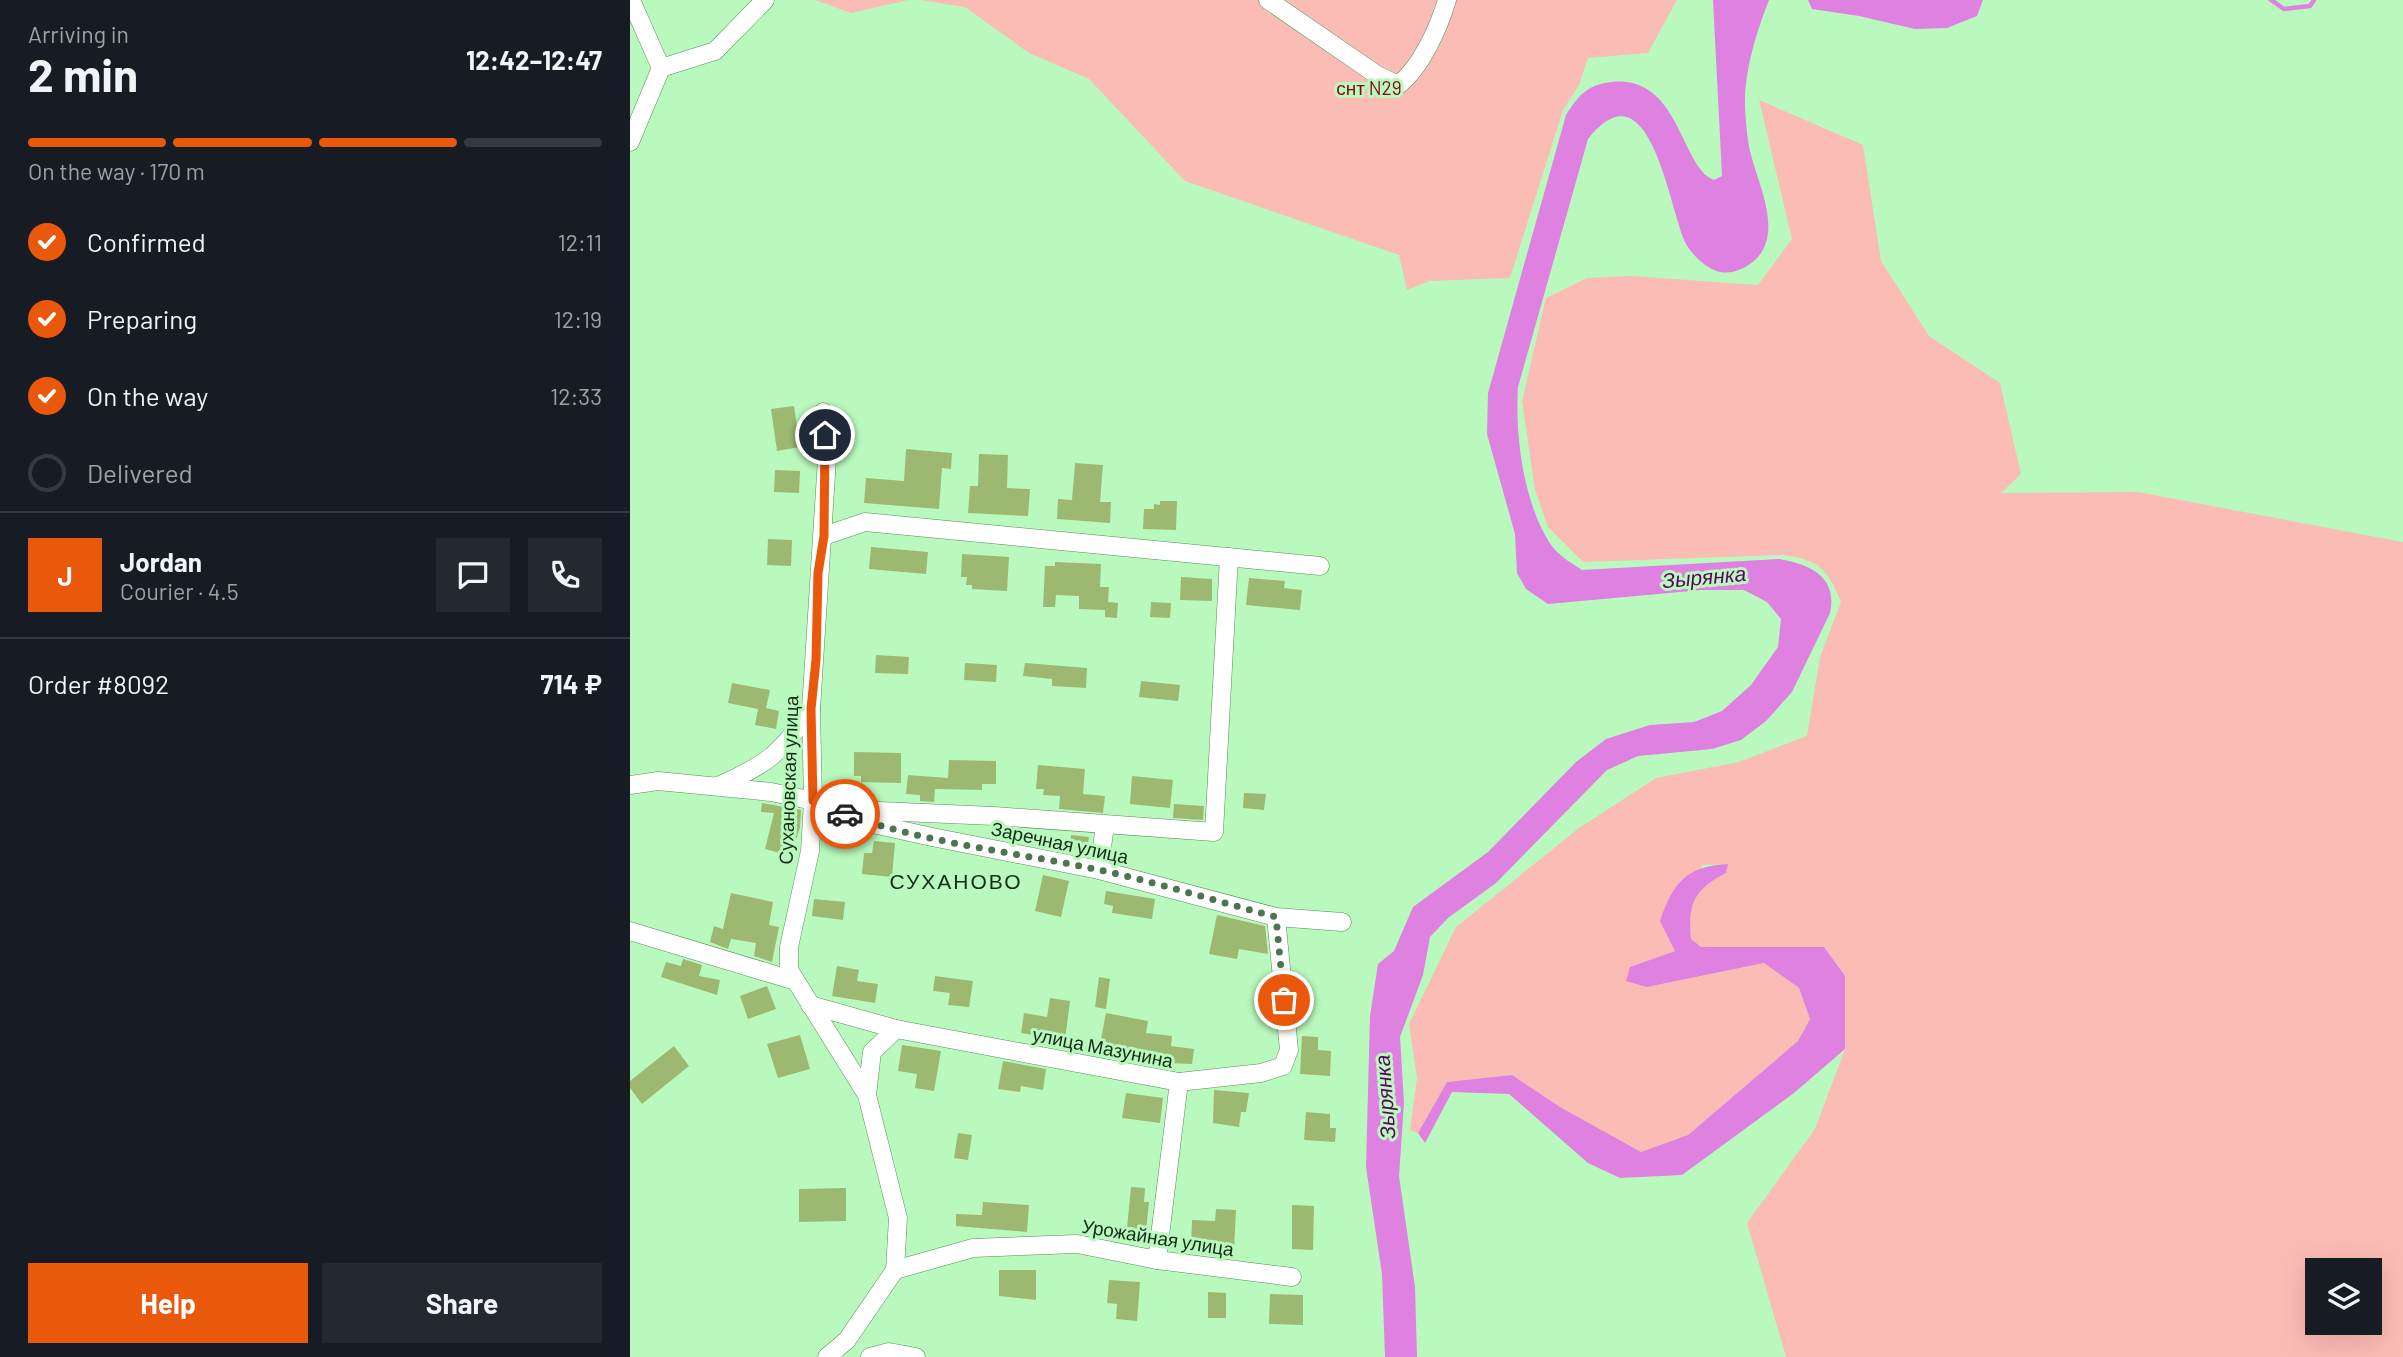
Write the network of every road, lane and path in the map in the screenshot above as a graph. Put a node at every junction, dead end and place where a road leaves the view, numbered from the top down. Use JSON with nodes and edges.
{"nodes":[{"id":1,"x":631,"y":0,"type":"edge"},
{"id":2,"x":765,"y":0,"type":"edge"},
{"id":3,"x":1268,"y":0,"type":"edge"},
{"id":4,"x":1447,"y":0,"type":"edge"},
{"id":5,"x":661,"y":68,"type":"junction"},
{"id":6,"x":630,"y":142,"type":"edge"},
{"id":7,"x":823,"y":412,"type":"dead end"},
{"id":8,"x":824,"y":536,"type":"junction"},
{"id":9,"x":1229,"y":557,"type":"junction"},
{"id":10,"x":1320,"y":566,"type":"dead end"},
{"id":11,"x":811,"y":709,"type":"junction"},
{"id":12,"x":630,"y":785,"type":"edge"},
{"id":13,"x":718,"y":786,"type":"junction"},
{"id":14,"x":813,"y":801,"type":"junction"},
{"id":15,"x":1105,"y":825,"type":"junction"},
{"id":16,"x":1099,"y":870,"type":"junction"},
{"id":17,"x":1276,"y":917,"type":"junction"},
{"id":18,"x":1342,"y":922,"type":"dead end"},
{"id":19,"x":630,"y":931,"type":"edge"},
{"id":20,"x":792,"y":980,"type":"junction"},
{"id":21,"x":810,"y":1005,"type":"junction"},
{"id":22,"x":896,"y":1029,"type":"junction"},
{"id":23,"x":1179,"y":1082,"type":"junction"},
{"id":24,"x":867,"y":1095,"type":"junction"},
{"id":25,"x":1157,"y":1260,"type":"junction"},
{"id":26,"x":895,"y":1270,"type":"junction"},
{"id":27,"x":1292,"y":1277,"type":"dead end"},
{"id":28,"x":827,"y":1357,"type":"edge"},
{"id":29,"x":870,"y":1357,"type":"edge"},
{"id":30,"x":916,"y":1357,"type":"edge"}],
"edges":[{"from":1,"to":5,"type":"street"},
{"from":2,"to":5,"type":"street"},
{"from":3,"to":4,"type":"street"},
{"from":5,"to":6,"type":"street"},
{"from":7,"to":8,"type":"street","name":"Сухановская улица"},
{"from":8,"to":9,"type":"street"},
{"from":8,"to":11,"type":"street","name":"Сухановская улица"},
{"from":9,"to":10,"type":"street"},
{"from":9,"to":15,"type":"street","name":"Заречная улица"},
{"from":11,"to":13,"type":"street"},
{"from":11,"to":14,"type":"street","name":"Сухановская улица"},
{"from":12,"to":13,"type":"street","name":"Заречная улица"},
{"from":13,"to":14,"type":"street","name":"Заречная улица"},
{"from":14,"to":15,"type":"street","name":"Заречная улица"},
{"from":14,"to":16,"type":"street","name":"Заречная улица"},
{"from":14,"to":20,"type":"street","name":"Сухановская улица"},
{"from":15,"to":16,"type":"street"},
{"from":16,"to":17,"type":"street","name":"Заречная улица"},
{"from":17,"to":18,"type":"street","name":"Заречная улица"},
{"from":17,"to":23,"type":"street","name":"улица Мазунина"},
{"from":19,"to":20,"type":"street"},
{"from":20,"to":21,"type":"street"},
{"from":21,"to":22,"type":"street","name":"улица Мазунина"},
{"from":21,"to":24,"type":"street"},
{"from":22,"to":23,"type":"street","name":"улица Мазунина"},
{"from":22,"to":24,"type":"street"},
{"from":23,"to":25,"type":"street"},
{"from":24,"to":26,"type":"street"},
{"from":25,"to":26,"type":"street","name":"Урожайная улица"},
{"from":25,"to":27,"type":"street","name":"Урожайная улица"},
{"from":26,"to":28,"type":"street"},
{"from":29,"to":30,"type":"street"}]}
